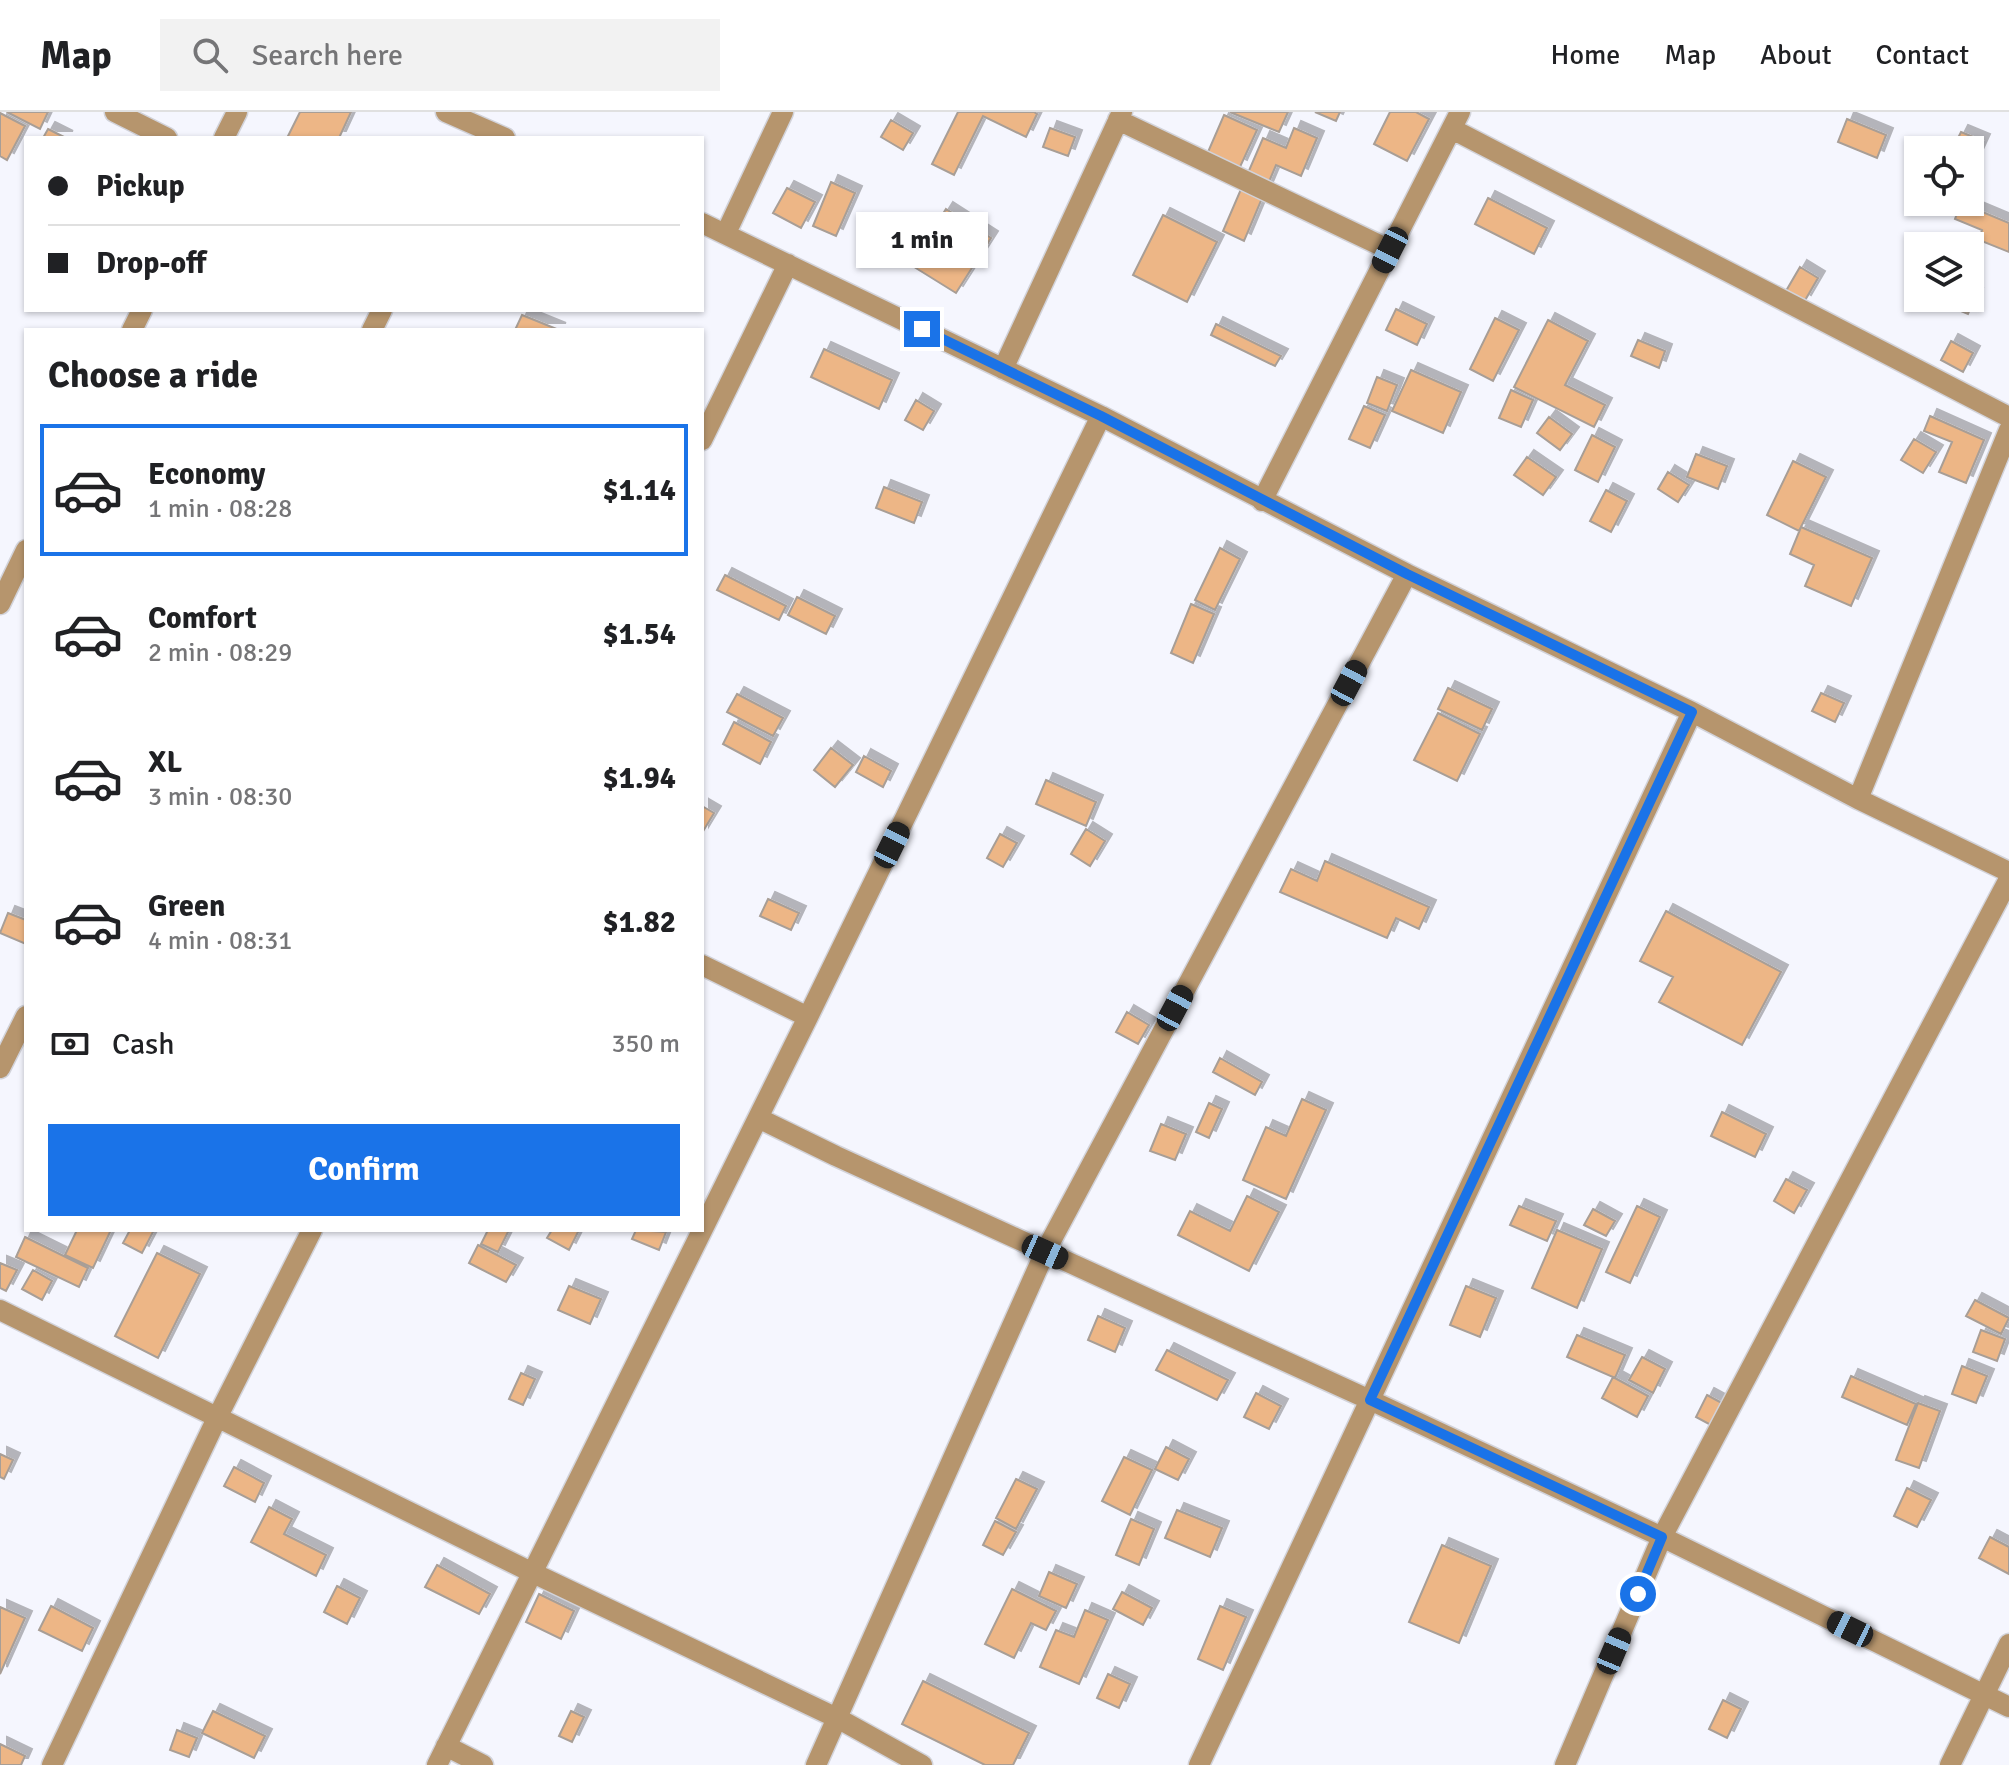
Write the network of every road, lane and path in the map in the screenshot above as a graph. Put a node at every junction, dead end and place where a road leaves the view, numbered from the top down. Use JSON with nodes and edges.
{"nodes":[{"id":1,"x":115,"y":112,"type":"edge"},
{"id":2,"x":237,"y":112,"type":"edge"},
{"id":3,"x":446,"y":112,"type":"edge"},
{"id":4,"x":783,"y":112,"type":"edge"},
{"id":5,"x":1120,"y":116,"type":"edge"},
{"id":6,"x":1456,"y":120,"type":"edge"},
{"id":7,"x":472,"y":132,"type":"edge"},
{"id":8,"x":163,"y":136,"type":"edge"},
{"id":9,"x":225,"y":136,"type":"edge"},
{"id":10,"x":494,"y":136,"type":"edge"},
{"id":11,"x":704,"y":224,"type":"edge"},
{"id":12,"x":726,"y":233,"type":"junction"},
{"id":13,"x":1390,"y":250,"type":"junction"},
{"id":14,"x":788,"y":264,"type":"junction"},
{"id":15,"x":1003,"y":369,"type":"junction"},
{"id":16,"x":1101,"y":416,"type":"junction"},
{"id":17,"x":2009,"y":417,"type":"edge"},
{"id":18,"x":2009,"y":430,"type":"edge"},
{"id":19,"x":704,"y":436,"type":"edge"},
{"id":20,"x":1262,"y":501,"type":"junction"},
{"id":21,"x":24,"y":554,"type":"edge"},
{"id":22,"x":1407,"y":574,"type":"junction"},
{"id":23,"x":0,"y":604,"type":"edge"},
{"id":24,"x":1692,"y":712,"type":"junction"},
{"id":25,"x":1858,"y":799,"type":"junction"},
{"id":26,"x":2009,"y":872,"type":"edge"},
{"id":27,"x":2009,"y":879,"type":"edge"},
{"id":28,"x":704,"y":966,"type":"edge"},
{"id":29,"x":808,"y":1017,"type":"junction"},
{"id":30,"x":24,"y":1020,"type":"edge"},
{"id":31,"x":0,"y":1068,"type":"edge"},
{"id":32,"x":758,"y":1118,"type":"junction"},
{"id":33,"x":704,"y":1226,"type":"edge"},
{"id":34,"x":311,"y":1232,"type":"edge"},
{"id":35,"x":701,"y":1232,"type":"edge"},
{"id":36,"x":1045,"y":1252,"type":"junction"},
{"id":37,"x":0,"y":1310,"type":"edge"},
{"id":38,"x":1370,"y":1400,"type":"junction"},
{"id":39,"x":218,"y":1416,"type":"junction"},
{"id":40,"x":1662,"y":1537,"type":"junction"},
{"id":41,"x":531,"y":1572,"type":"junction"},
{"id":42,"x":2009,"y":1644,"type":"edge"},
{"id":43,"x":1984,"y":1695,"type":"junction"},
{"id":44,"x":2009,"y":1707,"type":"edge"},
{"id":45,"x":839,"y":1719,"type":"junction"},
{"id":46,"x":442,"y":1756,"type":"edge"},
{"id":47,"x":52,"y":1765,"type":"edge"},
{"id":48,"x":483,"y":1765,"type":"edge"},
{"id":49,"x":816,"y":1765,"type":"edge"},
{"id":50,"x":922,"y":1765,"type":"edge"},
{"id":51,"x":1199,"y":1765,"type":"edge"},
{"id":52,"x":1565,"y":1765,"type":"edge"},
{"id":53,"x":1950,"y":1765,"type":"edge"}],
"edges":[{"from":1,"to":8,"type":"street"},
{"from":2,"to":9,"type":"street"},
{"from":3,"to":7,"type":"street"},
{"from":4,"to":12,"type":"street"},
{"from":5,"to":13,"type":"street"},
{"from":5,"to":15,"type":"street"},
{"from":6,"to":13,"type":"street"},
{"from":6,"to":17,"type":"street"},
{"from":7,"to":10,"type":"street"},
{"from":11,"to":12,"type":"street"},
{"from":12,"to":14,"type":"street"},
{"from":13,"to":20,"type":"street"},
{"from":14,"to":15,"type":"street"},
{"from":14,"to":19,"type":"street"},
{"from":15,"to":16,"type":"street"},
{"from":16,"to":20,"type":"street"},
{"from":16,"to":29,"type":"street"},
{"from":18,"to":25,"type":"street"},
{"from":20,"to":22,"type":"street"},
{"from":21,"to":23,"type":"street"},
{"from":22,"to":24,"type":"street"},
{"from":22,"to":36,"type":"street"},
{"from":24,"to":25,"type":"street"},
{"from":24,"to":38,"type":"street"},
{"from":25,"to":26,"type":"street"},
{"from":27,"to":40,"type":"street"},
{"from":28,"to":29,"type":"street"},
{"from":29,"to":32,"type":"street"},
{"from":30,"to":31,"type":"street"},
{"from":32,"to":33,"type":"street"},
{"from":32,"to":36,"type":"street"},
{"from":34,"to":39,"type":"street"},
{"from":35,"to":41,"type":"street"},
{"from":36,"to":38,"type":"street"},
{"from":36,"to":45,"type":"street"},
{"from":37,"to":39,"type":"street"},
{"from":38,"to":40,"type":"street"},
{"from":38,"to":51,"type":"street"},
{"from":39,"to":41,"type":"street"},
{"from":39,"to":47,"type":"street"},
{"from":40,"to":43,"type":"street"},
{"from":40,"to":52,"type":"street"},
{"from":41,"to":45,"type":"street"},
{"from":41,"to":46,"type":"street"},
{"from":42,"to":43,"type":"street"},
{"from":43,"to":44,"type":"street"},
{"from":43,"to":53,"type":"street"},
{"from":45,"to":49,"type":"street"},
{"from":45,"to":50,"type":"street"},
{"from":46,"to":48,"type":"street"}]}
